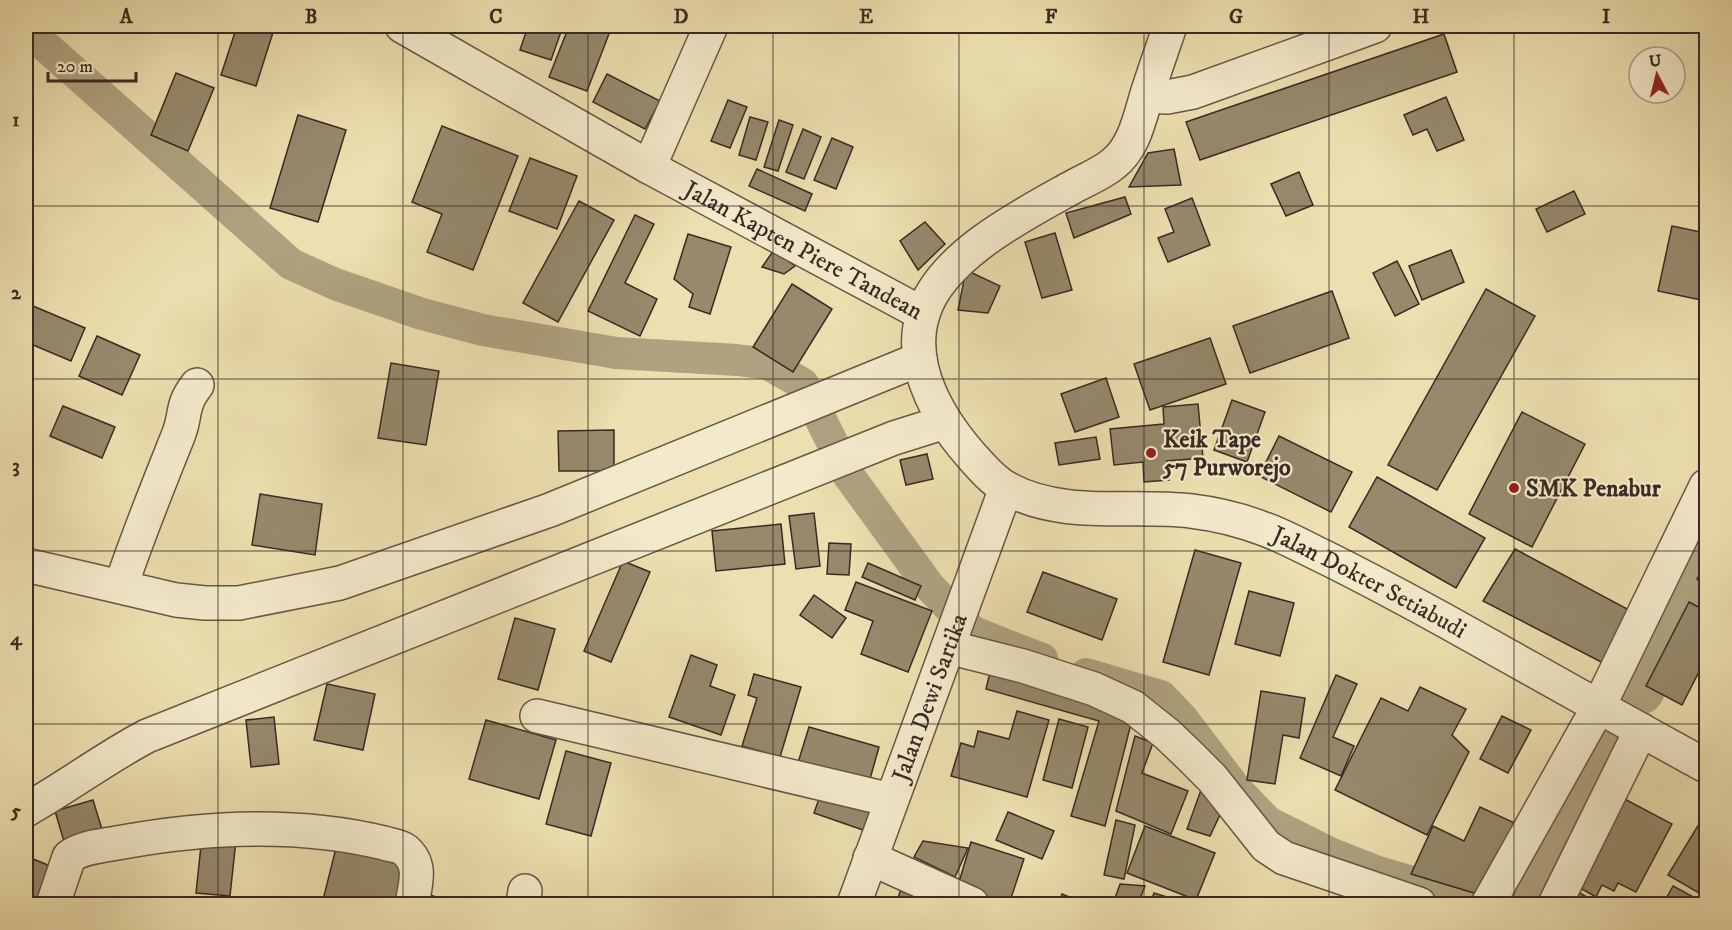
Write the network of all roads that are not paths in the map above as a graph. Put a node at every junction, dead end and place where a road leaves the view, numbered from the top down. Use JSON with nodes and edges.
{"nodes":[{"id":1,"x":402,"y":26,"type":"edge"},
{"id":2,"x":711,"y":26,"type":"edge"},
{"id":3,"x":1170,"y":26,"type":"edge"},
{"id":4,"x":1375,"y":26,"type":"edge"},
{"id":5,"x":1147,"y":96,"type":"junction"},
{"id":6,"x":649,"y":167,"type":"junction"},
{"id":7,"x":923,"y":314,"type":"junction"},
{"id":8,"x":920,"y":359,"type":"junction"},
{"id":9,"x":197,"y":385,"type":"dead end"},
{"id":10,"x":945,"y":422,"type":"junction"},
{"id":11,"x":1707,"y":486,"type":"edge"},
{"id":12,"x":1006,"y":488,"type":"junction"},
{"id":13,"x":26,"y":565,"type":"edge"},
{"id":14,"x":121,"y":586,"type":"junction"},
{"id":15,"x":950,"y":642,"type":"junction"},
{"id":16,"x":1599,"y":706,"type":"junction"},
{"id":17,"x":537,"y":716,"type":"dead end"},
{"id":18,"x":1641,"y":730,"type":"junction"},
{"id":19,"x":1707,"y":766,"type":"edge"},
{"id":20,"x":891,"y":800,"type":"junction"},
{"id":21,"x":26,"y":810,"type":"edge"},
{"id":22,"x":870,"y":858,"type":"junction"},
{"id":23,"x":1490,"y":900,"type":"edge"},
{"id":24,"x":53,"y":904,"type":"edge"},
{"id":25,"x":411,"y":904,"type":"edge"},
{"id":26,"x":854,"y":904,"type":"edge"},
{"id":27,"x":972,"y":904,"type":"edge"},
{"id":28,"x":1419,"y":904,"type":"edge"},
{"id":29,"x":1555,"y":904,"type":"edge"}],
"edges":[{"from":1,"to":6,"type":"street","name":"Jalan Kapten Piere Tandean"},
{"from":2,"to":6,"type":"street"},
{"from":3,"to":5,"type":"street","name":"Jalan Kapten Piere Tandean"},
{"from":4,"to":5,"type":"street"},
{"from":5,"to":7,"type":"street","name":"Jalan Kapten Piere Tandean"},
{"from":6,"to":7,"type":"street","name":"Jalan Kapten Piere Tandean"},
{"from":7,"to":8,"type":"street","name":"Jalan Dokter Setiabudi"},
{"from":8,"to":10,"type":"street","name":"Jalan Dokter Setiabudi"},
{"from":8,"to":14,"type":"street"},
{"from":9,"to":14,"type":"street"},
{"from":10,"to":12,"type":"street","name":"Jalan Dokter Setiabudi"},
{"from":10,"to":21,"type":"street"},
{"from":11,"to":16,"type":"street"},
{"from":12,"to":15,"type":"street","name":"Jalan Dewi Sartika"},
{"from":12,"to":16,"type":"street","name":"Jalan Dokter Setiabudi"},
{"from":13,"to":14,"type":"street"},
{"from":15,"to":20,"type":"street","name":"Jalan Dewi Sartika"},
{"from":15,"to":28,"type":"street"},
{"from":16,"to":18,"type":"street","name":"Jalan Dokter Setiabudi"},
{"from":16,"to":23,"type":"street"},
{"from":17,"to":20,"type":"street"},
{"from":18,"to":19,"type":"street","name":"Jalan Dokter Setiabudi"},
{"from":18,"to":29,"type":"street"},
{"from":20,"to":22,"type":"street","name":"Jalan Dewi Sartika"},
{"from":22,"to":26,"type":"street","name":"Jalan Dewi Sartika"},
{"from":22,"to":27,"type":"street"},
{"from":24,"to":25,"type":"street"}]}
